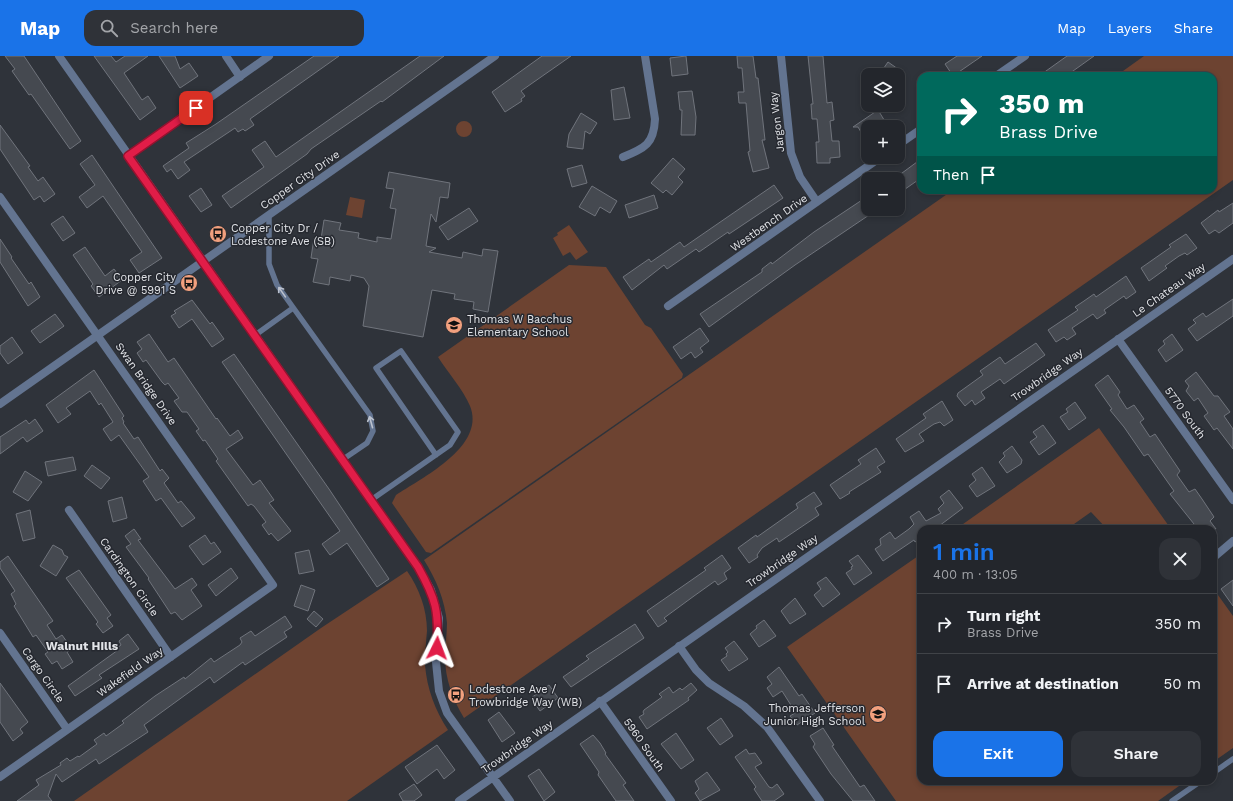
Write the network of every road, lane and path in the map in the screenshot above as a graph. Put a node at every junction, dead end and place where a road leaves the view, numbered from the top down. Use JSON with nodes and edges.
{"nodes":[{"id":1,"x":59,"y":56,"type":"edge"},
{"id":2,"x":226,"y":56,"type":"edge"},
{"id":3,"x":269,"y":56,"type":"edge"},
{"id":4,"x":495,"y":56,"type":"edge"},
{"id":5,"x":644,"y":56,"type":"edge"},
{"id":6,"x":781,"y":56,"type":"edge"},
{"id":7,"x":1025,"y":56,"type":"edge"},
{"id":8,"x":1002,"y":72,"type":"edge"},
{"id":9,"x":240,"y":77,"type":"junction"},
{"id":10,"x":917,"y":132,"type":"edge"},
{"id":11,"x":905,"y":140,"type":"edge"},
{"id":12,"x":128,"y":156,"type":"junction"},
{"id":13,"x":623,"y":157,"type":"dead end"},
{"id":14,"x":871,"y":164,"type":"edge"},
{"id":15,"x":0,"y":197,"type":"edge"},
{"id":16,"x":817,"y":202,"type":"junction"},
{"id":17,"x":269,"y":215,"type":"junction"},
{"id":18,"x":1233,"y":259,"type":"edge"},
{"id":19,"x":202,"y":262,"type":"junction"},
{"id":20,"x":668,"y":306,"type":"dead end"},
{"id":21,"x":293,"y":308,"type":"junction"},
{"id":22,"x":98,"y":336,"type":"junction"},
{"id":23,"x":254,"y":336,"type":"junction"},
{"id":24,"x":1118,"y":339,"type":"junction"},
{"id":25,"x":0,"y":404,"type":"edge"},
{"id":26,"x":436,"y":455,"type":"junction"},
{"id":27,"x":342,"y":460,"type":"junction"},
{"id":28,"x":371,"y":500,"type":"junction"},
{"id":29,"x":1233,"y":500,"type":"edge"},
{"id":30,"x":69,"y":510,"type":"dead end"},
{"id":31,"x":1233,"y":541,"type":"edge"},
{"id":32,"x":1217,"y":555,"type":"edge"},
{"id":33,"x":273,"y":585,"type":"joint"},
{"id":34,"x":0,"y":633,"type":"edge"},
{"id":35,"x":679,"y":646,"type":"junction"},
{"id":36,"x":171,"y":657,"type":"junction"},
{"id":37,"x":600,"y":701,"type":"junction"},
{"id":38,"x":68,"y":730,"type":"junction"},
{"id":39,"x":1232,"y":762,"type":"edge"},
{"id":40,"x":1217,"y":771,"type":"edge"},
{"id":41,"x":0,"y":777,"type":"edge"},
{"id":42,"x":493,"y":777,"type":"junction"},
{"id":43,"x":1195,"y":785,"type":"edge"},
{"id":44,"x":459,"y":801,"type":"edge"},
{"id":45,"x":510,"y":801,"type":"edge"},
{"id":46,"x":670,"y":801,"type":"edge"},
{"id":47,"x":820,"y":801,"type":"edge"},
{"id":48,"x":1172,"y":801,"type":"edge"}],
"edges":[{"from":1,"to":12,"type":"street"},
{"from":2,"to":9,"type":"street"},
{"from":3,"to":9,"type":"street"},
{"from":4,"to":17,"type":"street","name":"Copper City Drive"},
{"from":5,"to":13,"type":"street"},
{"from":6,"to":16,"type":"street","name":"Jargon Way"},
{"from":7,"to":8,"type":"street"},
{"from":9,"to":12,"type":"street"},
{"from":10,"to":11,"type":"street"},
{"from":12,"to":19,"type":"street"},
{"from":14,"to":16,"type":"street","name":"Westbench Drive"},
{"from":15,"to":22,"type":"street","name":"Swan Bridge Drive"},
{"from":16,"to":20,"type":"street","name":"Westbench Drive"},
{"from":17,"to":19,"type":"street","name":"Copper City Drive"},
{"from":21,"to":17,"type":"lane","one_way":true},
{"from":18,"to":24,"type":"street","name":"Le Chateau Way"},
{"from":19,"to":22,"type":"street","name":"Copper City Drive"},
{"from":19,"to":23,"type":"street"},
{"from":21,"to":23,"type":"lane"},
{"from":27,"to":21,"type":"lane","one_way":true},
{"from":22,"to":25,"type":"street","name":"Copper City Drive"},
{"from":22,"to":33,"type":"street","name":"Swan Bridge Drive"},
{"from":23,"to":27,"type":"street"},
{"from":24,"to":29,"type":"street","name":"5770 South"},
{"from":24,"to":35,"type":"street","name":"Trowbridge Way"},
{"from":26,"to":26,"type":"lane"},
{"from":26,"to":28,"type":"lane"},
{"from":27,"to":28,"type":"street"},
{"from":28,"to":42,"type":"street"},
{"from":30,"to":36,"type":"street","name":"Cardington Circle"},
{"from":31,"to":32,"type":"street"},
{"from":33,"to":36,"type":"street","name":"Wakefield Way"},
{"from":34,"to":38,"type":"street","name":"Cargo Circle"},
{"from":35,"to":37,"type":"street","name":"Trowbridge Way"},
{"from":35,"to":47,"type":"street"},
{"from":36,"to":38,"type":"street","name":"Wakefield Way"},
{"from":37,"to":42,"type":"street","name":"Trowbridge Way"},
{"from":37,"to":46,"type":"street","name":"5960 South"},
{"from":38,"to":41,"type":"street","name":"Wakefield Way"},
{"from":39,"to":40,"type":"lane"},
{"from":42,"to":44,"type":"street","name":"Trowbridge Way"},
{"from":42,"to":45,"type":"street"},
{"from":43,"to":48,"type":"lane"}]}
